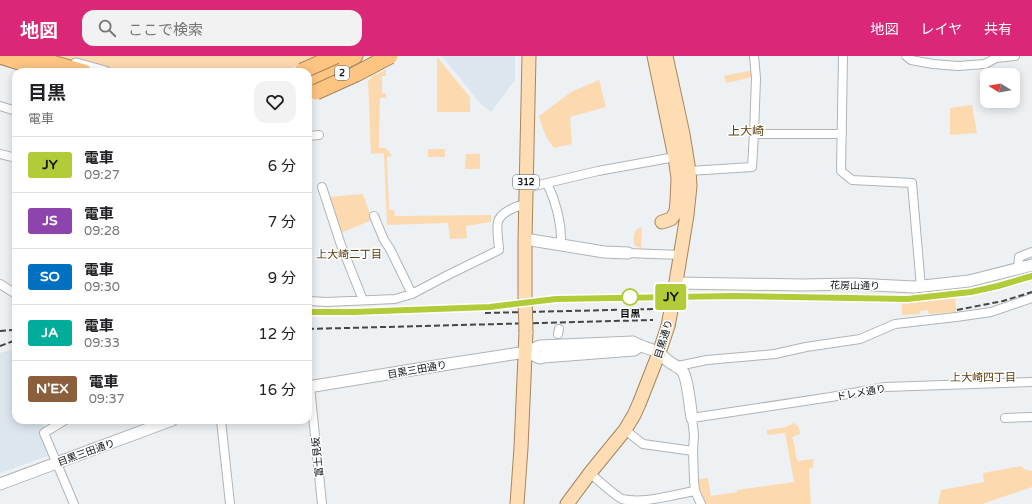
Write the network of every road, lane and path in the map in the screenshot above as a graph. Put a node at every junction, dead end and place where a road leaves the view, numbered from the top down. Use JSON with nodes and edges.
{"nodes":[{"id":1,"x":27,"y":56,"type":"edge"},
{"id":2,"x":44,"y":56,"type":"edge"},
{"id":3,"x":336,"y":56,"type":"edge"},
{"id":4,"x":341,"y":56,"type":"edge"},
{"id":5,"x":355,"y":56,"type":"edge"},
{"id":6,"x":375,"y":56,"type":"edge"},
{"id":7,"x":385,"y":56,"type":"edge"},
{"id":8,"x":390,"y":56,"type":"edge"},
{"id":9,"x":525,"y":56,"type":"edge"},
{"id":10,"x":529,"y":56,"type":"edge"},
{"id":11,"x":654,"y":56,"type":"edge"},
{"id":12,"x":666,"y":56,"type":"edge"},
{"id":13,"x":754,"y":56,"type":"edge"},
{"id":14,"x":842,"y":56,"type":"edge"},
{"id":15,"x":906,"y":56,"type":"edge"},
{"id":16,"x":1015,"y":56,"type":"edge"},
{"id":17,"x":0,"y":58,"type":"edge"},
{"id":18,"x":32,"y":68,"type":"edge"},
{"id":19,"x":37,"y":68,"type":"edge"},
{"id":20,"x":70,"y":68,"type":"edge"},
{"id":21,"x":90,"y":68,"type":"edge"},
{"id":22,"x":309,"y":68,"type":"edge"},
{"id":23,"x":309,"y":68,"type":"edge"},
{"id":24,"x":312,"y":74,"type":"edge"},
{"id":25,"x":528,"y":83,"type":"junction"},
{"id":26,"x":312,"y":85,"type":"edge"},
{"id":27,"x":312,"y":93,"type":"edge"},
{"id":28,"x":312,"y":93,"type":"edge"},
{"id":29,"x":0,"y":106,"type":"edge"},
{"id":30,"x":12,"y":110,"type":"edge"},
{"id":31,"x":754,"y":134,"type":"junction"},
{"id":32,"x":842,"y":134,"type":"junction"},
{"id":33,"x":319,"y":135,"type":"dead end"},
{"id":34,"x":312,"y":136,"type":"edge"},
{"id":35,"x":0,"y":154,"type":"edge"},
{"id":36,"x":12,"y":157,"type":"edge"},
{"id":37,"x":675,"y":157,"type":"junction"},
{"id":38,"x":689,"y":171,"type":"junction"},
{"id":39,"x":547,"y":183,"type":"junction"},
{"id":40,"x":322,"y":187,"type":"dead end"},
{"id":41,"x":526,"y":188,"type":"junction"},
{"id":42,"x":526,"y":204,"type":"junction"},
{"id":43,"x":374,"y":216,"type":"dead end"},
{"id":44,"x":662,"y":222,"type":"dead end"},
{"id":45,"x":525,"y":239,"type":"junction"},
{"id":46,"x":561,"y":244,"type":"junction"},
{"id":47,"x":1032,"y":252,"type":"edge"},
{"id":48,"x":628,"y":254,"type":"joint"},
{"id":49,"x":680,"y":255,"type":"junction"},
{"id":50,"x":1032,"y":265,"type":"edge"},
{"id":51,"x":1018,"y":270,"type":"junction"},
{"id":52,"x":0,"y":284,"type":"edge"},
{"id":53,"x":921,"y":287,"type":"junction"},
{"id":54,"x":675,"y":288,"type":"junction"},
{"id":55,"x":12,"y":292,"type":"edge"},
{"id":56,"x":412,"y":294,"type":"junction"},
{"id":57,"x":1032,"y":298,"type":"edge"},
{"id":58,"x":363,"y":300,"type":"junction"},
{"id":59,"x":312,"y":301,"type":"edge"},
{"id":60,"x":526,"y":352,"type":"junction"},
{"id":61,"x":659,"y":353,"type":"junction"},
{"id":62,"x":678,"y":366,"type":"junction"},
{"id":63,"x":1032,"y":382,"type":"edge"},
{"id":64,"x":312,"y":387,"type":"edge"},
{"id":65,"x":312,"y":414,"type":"edge"},
{"id":66,"x":1032,"y":417,"type":"edge"},
{"id":67,"x":692,"y":418,"type":"junction"},
{"id":68,"x":1005,"y":418,"type":"dead end"},
{"id":69,"x":59,"y":424,"type":"edge"},
{"id":70,"x":161,"y":424,"type":"edge"},
{"id":71,"x":221,"y":424,"type":"edge"},
{"id":72,"x":625,"y":430,"type":"junction"},
{"id":73,"x":693,"y":451,"type":"junction"},
{"id":74,"x":57,"y":463,"type":"junction"},
{"id":75,"x":590,"y":473,"type":"junction"},
{"id":76,"x":0,"y":484,"type":"edge"},
{"id":77,"x":695,"y":491,"type":"junction"},
{"id":78,"x":74,"y":504,"type":"edge"},
{"id":79,"x":230,"y":504,"type":"edge"},
{"id":80,"x":322,"y":504,"type":"edge"},
{"id":81,"x":517,"y":504,"type":"edge"},
{"id":82,"x":567,"y":504,"type":"edge"},
{"id":83,"x":701,"y":504,"type":"edge"}],
"edges":[{"from":1,"to":20,"type":"highway"},
{"from":2,"to":21,"type":"street"},
{"from":3,"to":22,"type":"highway","bridge":true},
{"from":4,"to":23,"type":"street"},
{"from":5,"to":24,"type":"highway","number":"2"},
{"from":6,"to":26,"type":"highway","number":"2"},
{"from":7,"to":27,"type":"street"},
{"from":8,"to":28,"type":"highway","bridge":true},
{"from":9,"to":25,"type":"main road"},
{"from":10,"to":25,"type":"main road","number":"312"},
{"from":11,"to":37,"type":"main road"},
{"from":12,"to":38,"type":"main road","name":"目黒通り"},
{"from":13,"to":31,"type":"street"},
{"from":14,"to":32,"type":"street"},
{"from":15,"to":16,"type":"street"},
{"from":17,"to":18,"type":"street"},
{"from":17,"to":19,"type":"highway"},
{"from":25,"to":41,"type":"main road","number":"312"},
{"from":29,"to":30,"type":"street"},
{"from":31,"to":32,"type":"street"},
{"from":31,"to":38,"type":"street"},
{"from":32,"to":53,"type":"street"},
{"from":33,"to":34,"type":"street"},
{"from":35,"to":36,"type":"street"},
{"from":37,"to":39,"type":"street"},
{"from":37,"to":44,"type":"main road"},
{"from":38,"to":49,"type":"main road","name":"目黒通り"},
{"from":39,"to":41,"type":"street"},
{"from":39,"to":46,"type":"street"},
{"from":40,"to":58,"type":"street"},
{"from":41,"to":42,"type":"main road","number":"312"},
{"from":42,"to":45,"type":"main road","number":"312"},
{"from":42,"to":56,"type":"street"},
{"from":43,"to":56,"type":"street"},
{"from":45,"to":46,"type":"street"},
{"from":45,"to":60,"type":"main road","number":"312","bridge":true},
{"from":46,"to":48,"type":"street"},
{"from":47,"to":51,"type":"street"},
{"from":48,"to":49,"type":"street"},
{"from":49,"to":54,"type":"main road","name":"目黒通り"},
{"from":50,"to":51,"type":"street","name":"花房山通り"},
{"from":51,"to":53,"type":"street","name":"花房山通り"},
{"from":52,"to":55,"type":"street"},
{"from":53,"to":54,"type":"street","name":"花房山通り"},
{"from":54,"to":61,"type":"main road","name":"目黒通り","bridge":true},
{"from":56,"to":58,"type":"street"},
{"from":57,"to":62,"type":"street"},
{"from":58,"to":59,"type":"street"},
{"from":60,"to":61,"type":"street"},
{"from":60,"to":64,"type":"street","name":"目黒三田通り"},
{"from":60,"to":81,"type":"main road","number":"312"},
{"from":61,"to":62,"type":"street"},
{"from":61,"to":72,"type":"main road","name":"目黒通り"},
{"from":62,"to":67,"type":"street"},
{"from":63,"to":67,"type":"street","name":"ドレメ通り"},
{"from":65,"to":80,"type":"street","name":"富士見坂"},
{"from":66,"to":68,"type":"street"},
{"from":67,"to":73,"type":"street"},
{"from":69,"to":74,"type":"street"},
{"from":70,"to":74,"type":"street","name":"目黒三田通り"},
{"from":71,"to":79,"type":"street"},
{"from":72,"to":73,"type":"street"},
{"from":72,"to":75,"type":"main road","name":"目黒通り"},
{"from":73,"to":77,"type":"street"},
{"from":74,"to":76,"type":"street","name":"目黒三田通り"},
{"from":74,"to":78,"type":"street"},
{"from":75,"to":77,"type":"street"},
{"from":75,"to":82,"type":"main road","name":"目黒通り"},
{"from":77,"to":83,"type":"street"}]}
